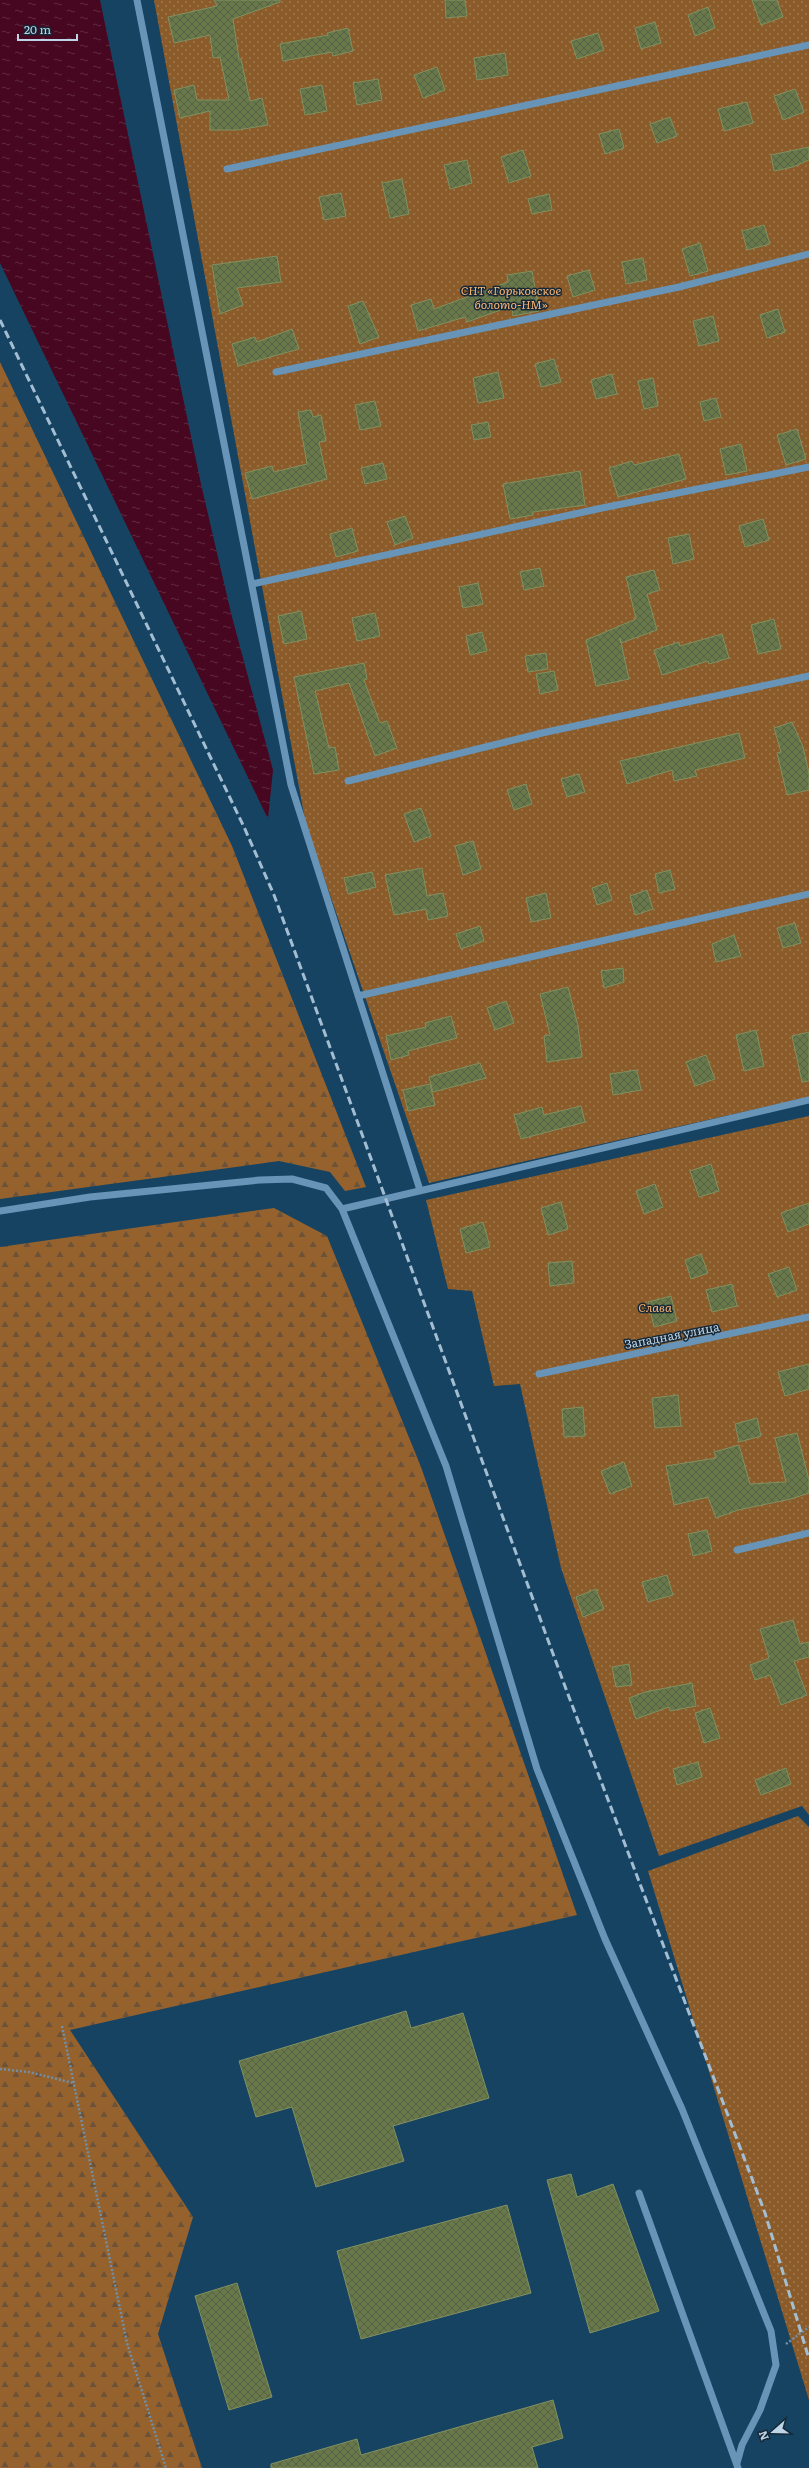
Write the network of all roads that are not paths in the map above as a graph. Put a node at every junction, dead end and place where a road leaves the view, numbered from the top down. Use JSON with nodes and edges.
{"nodes":[{"id":1,"x":137,"y":0,"type":"edge"},
{"id":2,"x":809,"y":45,"type":"edge"},
{"id":3,"x":227,"y":169,"type":"dead end"},
{"id":4,"x":809,"y":254,"type":"edge"},
{"id":5,"x":276,"y":372,"type":"dead end"},
{"id":6,"x":809,"y":467,"type":"edge"},
{"id":7,"x":252,"y":584,"type":"junction"},
{"id":8,"x":809,"y":676,"type":"edge"},
{"id":9,"x":348,"y":781,"type":"dead end"},
{"id":10,"x":809,"y":894,"type":"edge"},
{"id":11,"x":358,"y":996,"type":"junction"},
{"id":12,"x":809,"y":1100,"type":"edge"},
{"id":13,"x":420,"y":1190,"type":"junction"},
{"id":14,"x":342,"y":1209,"type":"junction"},
{"id":15,"x":0,"y":1211,"type":"edge"},
{"id":16,"x":809,"y":1317,"type":"edge"},
{"id":17,"x":539,"y":1374,"type":"dead end"},
{"id":18,"x":809,"y":1533,"type":"edge"},
{"id":19,"x":738,"y":1550,"type":"dead end"},
{"id":20,"x":639,"y":2193,"type":"dead end"},
{"id":21,"x":737,"y":2465,"type":"edge"}],
"edges":[{"from":1,"to":7,"type":"street"},
{"from":2,"to":3,"type":"street"},
{"from":4,"to":5,"type":"street"},
{"from":6,"to":7,"type":"street"},
{"from":7,"to":11,"type":"street"},
{"from":8,"to":9,"type":"street"},
{"from":10,"to":11,"type":"street"},
{"from":11,"to":13,"type":"street"},
{"from":12,"to":13,"type":"street"},
{"from":13,"to":14,"type":"street"},
{"from":14,"to":15,"type":"street"},
{"from":14,"to":21,"type":"street"},
{"from":16,"to":17,"type":"street","name":"Западная улица"},
{"from":18,"to":19,"type":"street"},
{"from":20,"to":21,"type":"street"}]}
